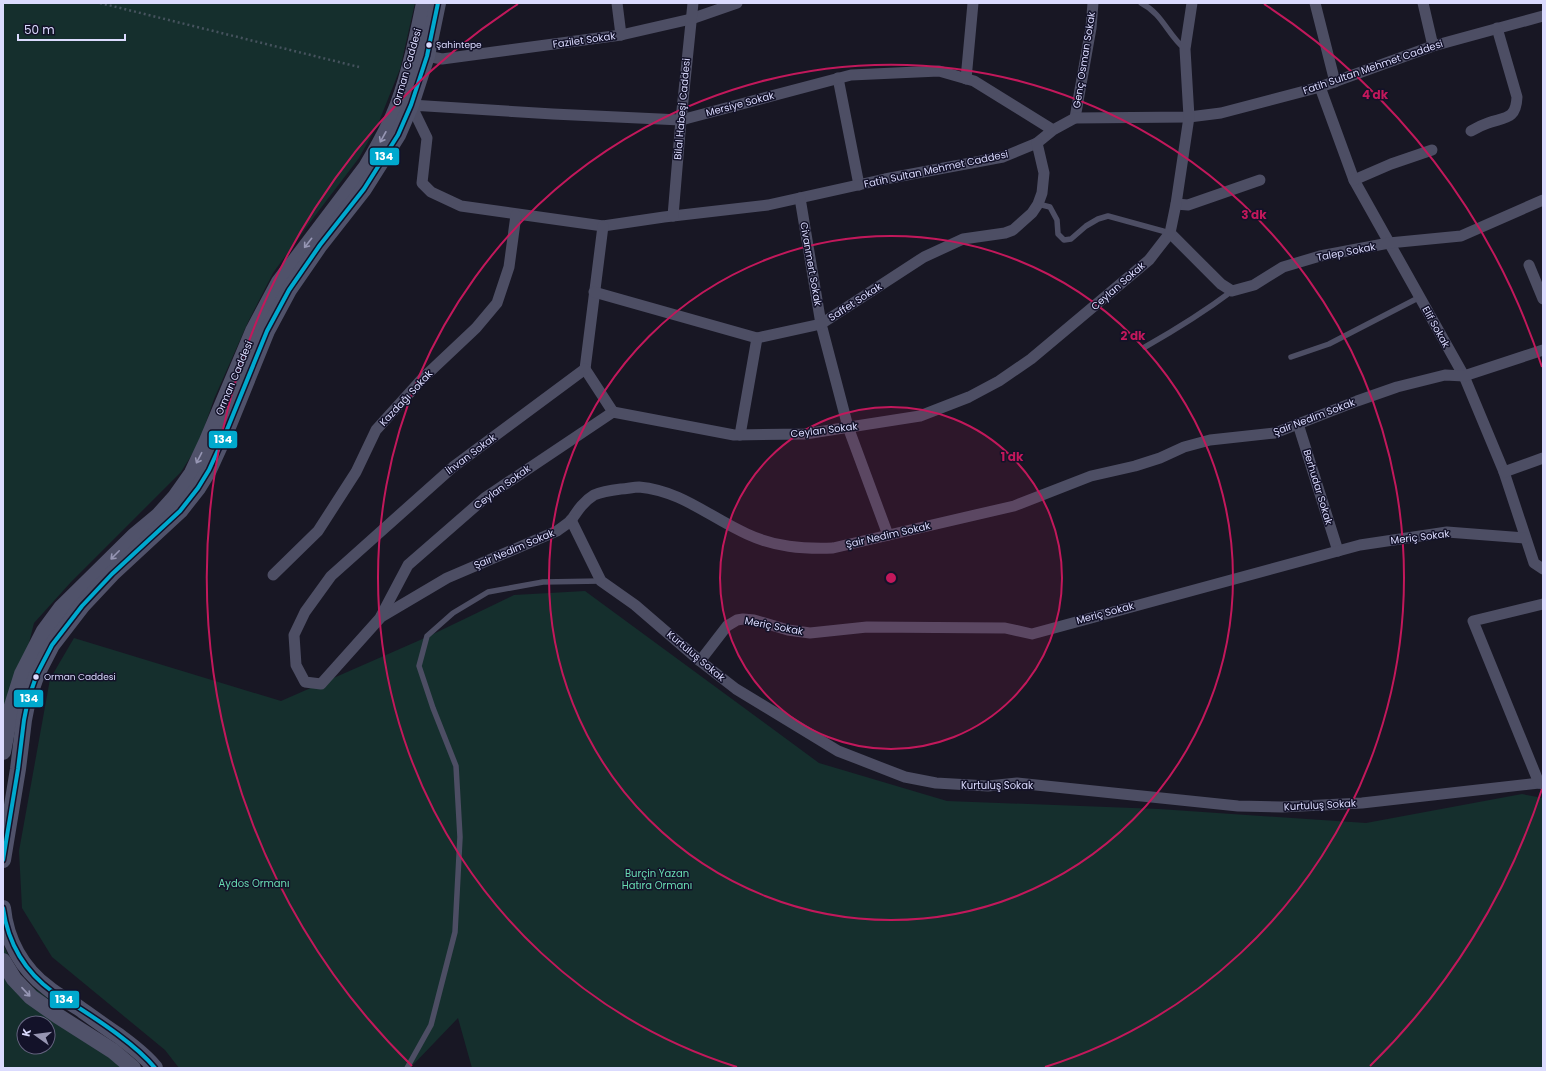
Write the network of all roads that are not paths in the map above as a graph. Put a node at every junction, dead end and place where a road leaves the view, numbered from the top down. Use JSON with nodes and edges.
{"nodes":[{"id":1,"x":424,"y":3,"type":"edge"},
{"id":2,"x":438,"y":3,"type":"edge"},
{"id":3,"x":617,"y":3,"type":"edge"},
{"id":4,"x":693,"y":3,"type":"edge"},
{"id":5,"x":738,"y":3,"type":"edge"},
{"id":6,"x":973,"y":3,"type":"edge"},
{"id":7,"x":1093,"y":3,"type":"edge"},
{"id":8,"x":1141,"y":3,"type":"edge"},
{"id":9,"x":1192,"y":3,"type":"edge"},
{"id":10,"x":1315,"y":3,"type":"edge"},
{"id":11,"x":1423,"y":3,"type":"edge"},
{"id":12,"x":1543,"y":16,"type":"edge"},
{"id":13,"x":691,"y":19,"type":"junction"},
{"id":14,"x":1497,"y":28,"type":"junction"},
{"id":15,"x":621,"y":35,"type":"junction"},
{"id":16,"x":1433,"y":46,"type":"junction"},
{"id":17,"x":1185,"y":49,"type":"junction"},
{"id":18,"x":420,"y":55,"type":"junction"},
{"id":19,"x":838,"y":78,"type":"junction"},
{"id":20,"x":966,"y":79,"type":"junction"},
{"id":21,"x":1335,"y":82,"type":"junction"},
{"id":22,"x":1320,"y":87,"type":"junction"},
{"id":23,"x":405,"y":103,"type":"junction"},
{"id":24,"x":1189,"y":117,"type":"junction"},
{"id":25,"x":1075,"y":118,"type":"junction"},
{"id":26,"x":681,"y":120,"type":"junction"},
{"id":27,"x":1053,"y":130,"type":"junction"},
{"id":28,"x":1471,"y":131,"type":"dead end"},
{"id":29,"x":1037,"y":143,"type":"junction"},
{"id":30,"x":1432,"y":150,"type":"dead end"},
{"id":31,"x":1260,"y":180,"type":"dead end"},
{"id":32,"x":1354,"y":180,"type":"junction"},
{"id":33,"x":859,"y":185,"type":"junction"},
{"id":34,"x":800,"y":198,"type":"junction"},
{"id":35,"x":1543,"y":200,"type":"edge"},
{"id":36,"x":1038,"y":204,"type":"junction"},
{"id":37,"x":1176,"y":204,"type":"junction"},
{"id":38,"x":516,"y":215,"type":"junction"},
{"id":39,"x":673,"y":216,"type":"junction"},
{"id":40,"x":603,"y":226,"type":"junction"},
{"id":41,"x":1170,"y":233,"type":"junction"},
{"id":42,"x":1389,"y":243,"type":"junction"},
{"id":43,"x":1529,"y":265,"type":"dead end"},
{"id":44,"x":1232,"y":291,"type":"junction"},
{"id":45,"x":594,"y":292,"type":"junction"},
{"id":46,"x":1420,"y":298,"type":"junction"},
{"id":47,"x":1543,"y":299,"type":"edge"},
{"id":48,"x":821,"y":324,"type":"junction"},
{"id":49,"x":757,"y":338,"type":"junction"},
{"id":50,"x":1145,"y":347,"type":"dead end"},
{"id":51,"x":1543,"y":350,"type":"edge"},
{"id":52,"x":1291,"y":358,"type":"dead end"},
{"id":53,"x":585,"y":370,"type":"junction"},
{"id":54,"x":1464,"y":376,"type":"junction"},
{"id":55,"x":613,"y":412,"type":"junction"},
{"id":56,"x":1298,"y":424,"type":"junction"},
{"id":57,"x":848,"y":427,"type":"junction"},
{"id":58,"x":740,"y":435,"type":"junction"},
{"id":59,"x":1543,"y":458,"type":"edge"},
{"id":60,"x":1504,"y":472,"type":"junction"},
{"id":61,"x":571,"y":520,"type":"junction"},
{"id":62,"x":888,"y":534,"type":"junction"},
{"id":63,"x":1525,"y":538,"type":"junction"},
{"id":64,"x":1338,"y":551,"type":"junction"},
{"id":65,"x":1543,"y":569,"type":"edge"},
{"id":66,"x":274,"y":575,"type":"dead end"},
{"id":67,"x":601,"y":581,"type":"junction"},
{"id":68,"x":1543,"y":604,"type":"edge"},
{"id":69,"x":381,"y":617,"type":"junction"},
{"id":70,"x":700,"y":661,"type":"junction"},
{"id":71,"x":296,"y":665,"type":"joint"},
{"id":72,"x":3,"y":752,"type":"edge"},
{"id":73,"x":1541,"y":783,"type":"edge"},
{"id":74,"x":3,"y":860,"type":"edge"},
{"id":75,"x":3,"y":908,"type":"edge"},
{"id":76,"x":3,"y":961,"type":"edge"},
{"id":77,"x":133,"y":1068,"type":"edge"},
{"id":78,"x":155,"y":1068,"type":"edge"},
{"id":79,"x":407,"y":1068,"type":"edge"}],
"edges":[{"from":1,"to":18,"type":"street","name":"Orman Caddesi"},
{"from":2,"to":18,"type":"street","name":"Orman Caddesi"},
{"from":3,"to":15,"type":"street"},
{"from":4,"to":13,"type":"street","name":"Bilal Habeşi Caddesi"},
{"from":5,"to":13,"type":"street","name":"Fazilet Sokak"},
{"from":6,"to":20,"type":"street"},
{"from":7,"to":25,"type":"street","name":"Genç Osman Sokak"},
{"from":8,"to":17,"type":"lane"},
{"from":9,"to":17,"type":"street","name":"Ceylan Sokak"},
{"from":10,"to":21,"type":"street"},
{"from":11,"to":16,"type":"street"},
{"from":12,"to":14,"type":"street","name":"Fatih Sultan Mehmet Caddesi"},
{"from":13,"to":15,"type":"street","name":"Fazilet Sokak"},
{"from":13,"to":26,"type":"street","name":"Bilal Habeşi Caddesi"},
{"from":14,"to":16,"type":"street","name":"Fatih Sultan Mehmet Caddesi"},
{"from":14,"to":28,"type":"street"},
{"from":15,"to":18,"type":"street","name":"Fazilet Sokak"},
{"from":16,"to":21,"type":"street","name":"Fatih Sultan Mehmet Caddesi"},
{"from":17,"to":24,"type":"street","name":"Ceylan Sokak"},
{"from":18,"to":23,"type":"street","name":"Orman Caddesi"},
{"from":19,"to":20,"type":"street","name":"Mersiye Sokak"},
{"from":19,"to":26,"type":"street","name":"Mersiye Sokak"},
{"from":19,"to":33,"type":"street"},
{"from":20,"to":27,"type":"street","name":"Mersiye Sokak"},
{"from":21,"to":22,"type":"street","name":"Fatih Sultan Mehmet Caddesi"},
{"from":22,"to":24,"type":"street","name":"Fatih Sultan Mehmet Caddesi"},
{"from":22,"to":32,"type":"street","name":"Elif Sokak"},
{"from":23,"to":26,"type":"street","name":"Mersiye Sokak"},
{"from":23,"to":38,"type":"street","name":"Fatih Sultan Mehmet Caddesi"},
{"from":23,"to":72,"type":"street","name":"Orman Caddesi","one_way":true},
{"from":23,"to":74,"type":"street","name":"Orman Caddesi"},
{"from":24,"to":25,"type":"street","name":"Fatih Sultan Mehmet Caddesi"},
{"from":24,"to":37,"type":"street","name":"Ceylan Sokak"},
{"from":25,"to":27,"type":"street","name":"Fatih Sultan Mehmet Caddesi"},
{"from":26,"to":39,"type":"street","name":"Bilal Habeşi Caddesi"},
{"from":27,"to":29,"type":"street","name":"Fatih Sultan Mehmet Caddesi"},
{"from":29,"to":33,"type":"street","name":"Fatih Sultan Mehmet Caddesi"},
{"from":29,"to":36,"type":"street","name":"Saffet Sokak"},
{"from":30,"to":32,"type":"street"},
{"from":31,"to":37,"type":"street"},
{"from":32,"to":42,"type":"street","name":"Elif Sokak"},
{"from":33,"to":34,"type":"street","name":"Fatih Sultan Mehmet Caddesi"},
{"from":34,"to":39,"type":"street","name":"Fatih Sultan Mehmet Caddesi"},
{"from":34,"to":48,"type":"street","name":"Civanmert Sokak"},
{"from":35,"to":42,"type":"street","name":"Talep Sokak"},
{"from":36,"to":41,"type":"lane"},
{"from":36,"to":48,"type":"street","name":"Saffet Sokak"},
{"from":37,"to":41,"type":"street","name":"Ceylan Sokak"},
{"from":38,"to":40,"type":"street","name":"Fatih Sultan Mehmet Caddesi"},
{"from":38,"to":66,"type":"street","name":"Kazdağı Sokak"},
{"from":39,"to":40,"type":"street","name":"Fatih Sultan Mehmet Caddesi"},
{"from":40,"to":45,"type":"street"},
{"from":41,"to":44,"type":"street"},
{"from":41,"to":57,"type":"street","name":"Ceylan Sokak"},
{"from":42,"to":44,"type":"street","name":"Talep Sokak"},
{"from":42,"to":46,"type":"street","name":"Elif Sokak"},
{"from":43,"to":47,"type":"street"},
{"from":44,"to":50,"type":"lane"},
{"from":45,"to":49,"type":"street","name":"Saffet Sokak"},
{"from":45,"to":53,"type":"street"},
{"from":46,"to":52,"type":"lane"},
{"from":46,"to":54,"type":"street","name":"Elif Sokak"},
{"from":48,"to":49,"type":"street","name":"Saffet Sokak"},
{"from":48,"to":57,"type":"street","name":"Civanmert Sokak"},
{"from":49,"to":58,"type":"street"},
{"from":51,"to":54,"type":"street","name":"Şair Nedim Sokak"},
{"from":53,"to":55,"type":"street"},
{"from":53,"to":71,"type":"street","name":"İhvan Sokak"},
{"from":54,"to":56,"type":"street","name":"Şair Nedim Sokak"},
{"from":54,"to":60,"type":"street","name":"Elif Sokak"},
{"from":55,"to":58,"type":"street","name":"Ceylan Sokak"},
{"from":55,"to":69,"type":"street","name":"Ceylan Sokak"},
{"from":56,"to":62,"type":"street","name":"Şair Nedim Sokak"},
{"from":56,"to":64,"type":"street","name":"Berhudar Sokak"},
{"from":57,"to":58,"type":"street","name":"Ceylan Sokak"},
{"from":57,"to":62,"type":"street","name":"Civanmert Sokak"},
{"from":59,"to":60,"type":"street"},
{"from":60,"to":63,"type":"street","name":"Elif Sokak"},
{"from":61,"to":62,"type":"street","name":"Şair Nedim Sokak"},
{"from":61,"to":67,"type":"street","name":"Kurtuluş Sokak"},
{"from":61,"to":69,"type":"street","name":"Şair Nedim Sokak"},
{"from":63,"to":64,"type":"street","name":"Meriç Sokak"},
{"from":63,"to":65,"type":"street","name":"Elif Sokak"},
{"from":64,"to":70,"type":"street","name":"Meriç Sokak"},
{"from":67,"to":70,"type":"street","name":"Kurtuluş Sokak"},
{"from":67,"to":79,"type":"lane"},
{"from":68,"to":73,"type":"street"},
{"from":69,"to":71,"type":"street","name":"Şair Nedim Sokak"},
{"from":70,"to":73,"type":"street","name":"Kurtuluş Sokak"},
{"from":75,"to":78,"type":"street"},
{"from":76,"to":77,"type":"street","one_way":true}]}
